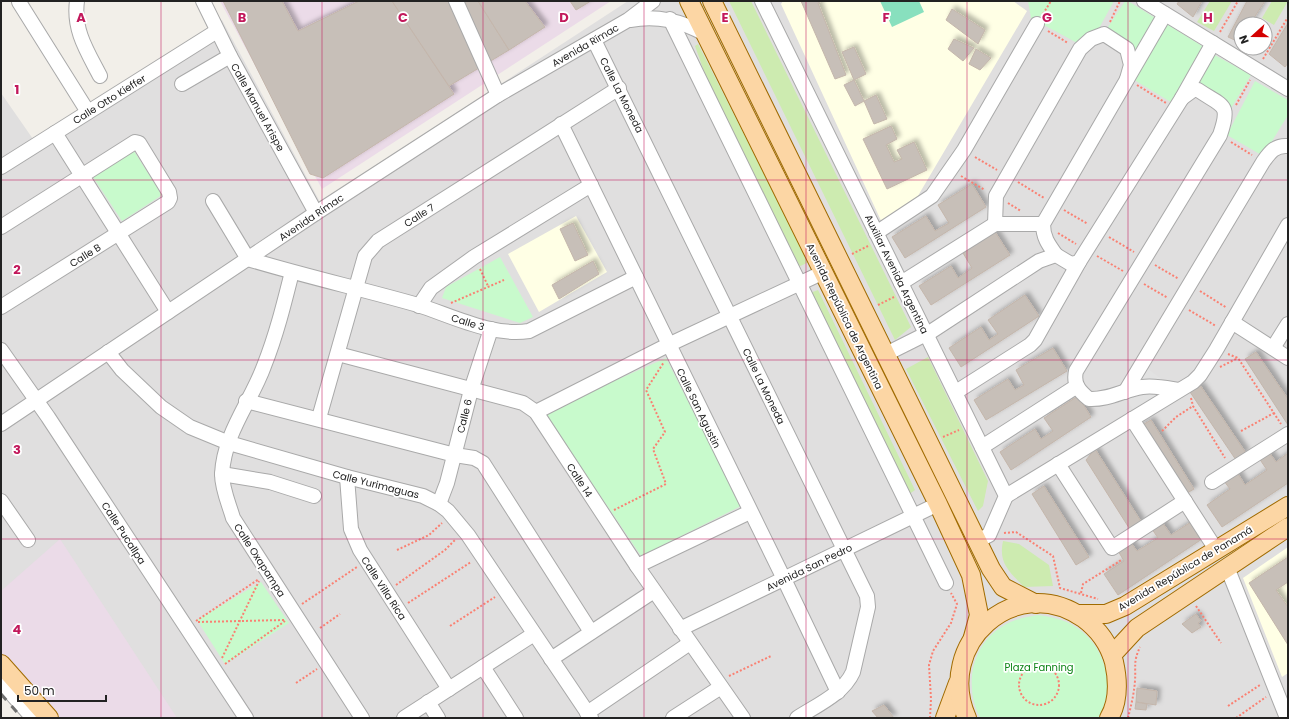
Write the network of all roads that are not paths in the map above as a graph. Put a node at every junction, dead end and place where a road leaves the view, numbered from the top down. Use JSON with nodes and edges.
{"nodes":[{"id":1,"x":77,"y":1,"type":"edge"},
{"id":2,"x":203,"y":1,"type":"edge"},
{"id":3,"x":456,"y":1,"type":"edge"},
{"id":4,"x":653,"y":1,"type":"edge"},
{"id":5,"x":690,"y":1,"type":"edge"},
{"id":6,"x":712,"y":1,"type":"edge"},
{"id":7,"x":762,"y":1,"type":"edge"},
{"id":8,"x":1144,"y":1,"type":"edge"},
{"id":9,"x":19,"y":2,"type":"dead end"},
{"id":10,"x":1165,"y":14,"type":"junction"},
{"id":11,"x":670,"y":19,"type":"junction"},
{"id":12,"x":628,"y":20,"type":"junction"},
{"id":13,"x":1037,"y":24,"type":"road end"},
{"id":14,"x":218,"y":31,"type":"junction"},
{"id":15,"x":705,"y":34,"type":"junction"},
{"id":16,"x":594,"y":40,"type":"junction"},
{"id":17,"x":1213,"y":43,"type":"junction"},
{"id":18,"x":230,"y":56,"type":"junction"},
{"id":19,"x":100,"y":76,"type":"dead end"},
{"id":20,"x":1128,"y":79,"type":"junction"},
{"id":21,"x":182,"y":84,"type":"dead end"},
{"id":22,"x":619,"y":88,"type":"junction"},
{"id":23,"x":1288,"y":89,"type":"edge"},
{"id":24,"x":498,"y":95,"type":"junction"},
{"id":25,"x":1178,"y":103,"type":"junction"},
{"id":26,"x":88,"y":112,"type":"junction"},
{"id":27,"x":561,"y":124,"type":"junction"},
{"id":28,"x":56,"y":133,"type":"junction"},
{"id":29,"x":1288,"y":146,"type":"edge"},
{"id":30,"x":1,"y":167,"type":"edge"},
{"id":31,"x":82,"y":174,"type":"junction"},
{"id":32,"x":591,"y":185,"type":"junction"},
{"id":33,"x":213,"y":201,"type":"dead end"},
{"id":34,"x":316,"y":213,"type":"junction"},
{"id":35,"x":995,"y":224,"type":"junction"},
{"id":36,"x":1043,"y":224,"type":"junction"},
{"id":37,"x":1288,"y":226,"type":"edge"},
{"id":38,"x":1,"y":227,"type":"edge"},
{"id":39,"x":119,"y":233,"type":"junction"},
{"id":40,"x":876,"y":233,"type":"junction"},
{"id":41,"x":1056,"y":254,"type":"junction"},
{"id":42,"x":248,"y":259,"type":"junction"},
{"id":43,"x":1078,"y":262,"type":"junction"},
{"id":44,"x":292,"y":272,"type":"junction"},
{"id":45,"x":824,"y":272,"type":"junction"},
{"id":46,"x":636,"y":277,"type":"junction"},
{"id":47,"x":800,"y":284,"type":"junction"},
{"id":48,"x":904,"y":288,"type":"junction"},
{"id":49,"x":356,"y":289,"type":"junction"},
{"id":50,"x":419,"y":306,"type":"junction"},
{"id":51,"x":1,"y":307,"type":"edge"},
{"id":52,"x":168,"y":312,"type":"junction"},
{"id":53,"x":730,"y":317,"type":"junction"},
{"id":54,"x":1288,"y":324,"type":"edge"},
{"id":55,"x":491,"y":329,"type":"junction"},
{"id":56,"x":1236,"y":330,"type":"junction"},
{"id":57,"x":926,"y":334,"type":"junction"},
{"id":58,"x":670,"y":348,"type":"junction"},
{"id":59,"x":1273,"y":348,"type":"junction"},
{"id":60,"x":1,"y":350,"type":"edge"},
{"id":61,"x":108,"y":352,"type":"junction"},
{"id":62,"x":338,"y":354,"type":"junction"},
{"id":63,"x":886,"y":354,"type":"junction"},
{"id":64,"x":1288,"y":358,"type":"edge"},
{"id":65,"x":1077,"y":386,"type":"junction"},
{"id":66,"x":1183,"y":388,"type":"junction"},
{"id":67,"x":471,"y":390,"type":"junction"},
{"id":68,"x":956,"y":392,"type":"junction"},
{"id":69,"x":1125,"y":392,"type":"junction"},
{"id":70,"x":36,"y":400,"type":"junction"},
{"id":71,"x":246,"y":401,"type":"junction"},
{"id":72,"x":536,"y":412,"type":"junction"},
{"id":73,"x":319,"y":418,"type":"junction"},
{"id":74,"x":1132,"y":419,"type":"junction"},
{"id":75,"x":1,"y":424,"type":"edge"},
{"id":76,"x":1288,"y":435,"type":"edge"},
{"id":77,"x":229,"y":443,"type":"junction"},
{"id":78,"x":982,"y":446,"type":"junction"},
{"id":79,"x":454,"y":455,"type":"junction"},
{"id":80,"x":1058,"y":464,"type":"junction"},
{"id":81,"x":222,"y":474,"type":"junction"},
{"id":82,"x":347,"y":477,"type":"junction"},
{"id":83,"x":1212,"y":482,"type":"dead end"},
{"id":84,"x":314,"y":496,"type":"dead end"},
{"id":85,"x":1006,"y":496,"type":"junction"},
{"id":86,"x":1,"y":501,"type":"edge"},
{"id":87,"x":1185,"y":501,"type":"junction"},
{"id":88,"x":439,"y":504,"type":"junction"},
{"id":89,"x":938,"y":504,"type":"junction"},
{"id":90,"x":1288,"y":506,"type":"edge"},
{"id":91,"x":750,"y":512,"type":"junction"},
{"id":92,"x":915,"y":516,"type":"junction"},
{"id":93,"x":1288,"y":527,"type":"edge"},
{"id":94,"x":983,"y":538,"type":"junction"},
{"id":95,"x":28,"y":540,"type":"dead end"},
{"id":96,"x":843,"y":551,"type":"junction"},
{"id":97,"x":1217,"y":551,"type":"junction"},
{"id":98,"x":637,"y":566,"type":"junction"},
{"id":99,"x":1227,"y":566,"type":"junction"},
{"id":100,"x":784,"y":579,"type":"junction"},
{"id":101,"x":946,"y":583,"type":"road end"},
{"id":102,"x":654,"y":591,"type":"junction"},
{"id":103,"x":1036,"y":604,"type":"junction"},
{"id":104,"x":1077,"y":614,"type":"junction"},
{"id":105,"x":680,"y":629,"type":"junction"},
{"id":106,"x":591,"y":632,"type":"junction"},
{"id":107,"x":534,"y":634,"type":"junction"},
{"id":108,"x":973,"y":637,"type":"junction"},
{"id":109,"x":690,"y":643,"type":"junction"},
{"id":110,"x":1112,"y":655,"type":"junction"},
{"id":111,"x":551,"y":659,"type":"junction"},
{"id":112,"x":1,"y":664,"type":"edge"},
{"id":113,"x":483,"y":667,"type":"junction"},
{"id":114,"x":1,"y":682,"type":"edge"},
{"id":115,"x":958,"y":683,"type":"junction"},
{"id":116,"x":719,"y":684,"type":"junction"},
{"id":117,"x":449,"y":689,"type":"junction"},
{"id":118,"x":838,"y":692,"type":"junction"},
{"id":119,"x":428,"y":702,"type":"junction"},
{"id":120,"x":589,"y":715,"type":"edge"},
{"id":121,"x":738,"y":716,"type":"edge"},
{"id":122,"x":1287,"y":716,"type":"edge"},
{"id":123,"x":512,"y":717,"type":"edge"},
{"id":124,"x":33,"y":718,"type":"edge"},
{"id":125,"x":49,"y":718,"type":"edge"},
{"id":126,"x":246,"y":718,"type":"edge"},
{"id":127,"x":362,"y":718,"type":"edge"},
{"id":128,"x":404,"y":718,"type":"edge"},
{"id":129,"x":438,"y":718,"type":"edge"},
{"id":130,"x":673,"y":718,"type":"edge"},
{"id":131,"x":797,"y":718,"type":"edge"},
{"id":132,"x":945,"y":718,"type":"edge"},
{"id":133,"x":967,"y":718,"type":"edge"},
{"id":134,"x":1109,"y":718,"type":"edge"}],
"edges":[{"from":1,"to":19,"type":"street"},
{"from":2,"to":14,"type":"street","name":"Calle Manuel Arispe"},
{"from":3,"to":24,"type":"street"},
{"from":4,"to":12,"type":"street","name":"Avenida Rímac"},
{"from":5,"to":15,"type":"main road","name":"Avenida República de Argentina"},
{"from":6,"to":63,"type":"main road","name":"Avenida República de Argentina"},
{"from":7,"to":40,"type":"street","name":"Auxiliar Avenida Argentina"},
{"from":8,"to":10,"type":"street"},
{"from":9,"to":26,"type":"street"},
{"from":10,"to":17,"type":"street"},
{"from":10,"to":20,"type":"street"},
{"from":11,"to":12,"type":"street","name":"Avenida Rímac"},
{"from":11,"to":15,"type":"street","name":"Avenida Rímac"},
{"from":11,"to":47,"type":"street"},
{"from":12,"to":16,"type":"street","name":"Avenida Rímac"},
{"from":13,"to":40,"type":"street"},
{"from":14,"to":18,"type":"street","name":"Calle Manuel Arispe"},
{"from":14,"to":26,"type":"street","name":"Calle Otto Kieffer"},
{"from":15,"to":45,"type":"main road","name":"Avenida República de Argentina"},
{"from":16,"to":22,"type":"street","name":"Calle La Moneda"},
{"from":16,"to":24,"type":"street","name":"Avenida Rímac"},
{"from":17,"to":23,"type":"street"},
{"from":17,"to":25,"type":"street"},
{"from":18,"to":21,"type":"street"},
{"from":18,"to":34,"type":"street","name":"Calle Manuel Arispe"},
{"from":20,"to":35,"type":"street"},
{"from":20,"to":36,"type":"street"},
{"from":22,"to":27,"type":"street","name":"Calle 7"},
{"from":22,"to":53,"type":"street","name":"Calle La Moneda"},
{"from":24,"to":34,"type":"street","name":"Avenida Rímac"},
{"from":25,"to":43,"type":"street"},
{"from":25,"to":65,"type":"street"},
{"from":26,"to":28,"type":"street","name":"Calle Otto Kieffer"},
{"from":27,"to":32,"type":"street","name":"Calle San Agustin"},
{"from":27,"to":49,"type":"street","name":"Calle 7"},
{"from":28,"to":30,"type":"street","name":"Calle Otto Kieffer"},
{"from":28,"to":31,"type":"street"},
{"from":29,"to":69,"type":"street"},
{"from":31,"to":38,"type":"street"},
{"from":31,"to":39,"type":"street"},
{"from":31,"to":39,"type":"street","name":"Calle B"},
{"from":32,"to":46,"type":"street","name":"Calle San Agustin"},
{"from":32,"to":50,"type":"street"},
{"from":33,"to":42,"type":"street"},
{"from":34,"to":42,"type":"street","name":"Avenida Rímac"},
{"from":35,"to":36,"type":"street"},
{"from":35,"to":48,"type":"street"},
{"from":36,"to":41,"type":"street"},
{"from":37,"to":56,"type":"street"},
{"from":39,"to":51,"type":"street","name":"Calle B"},
{"from":39,"to":52,"type":"street"},
{"from":40,"to":48,"type":"street","name":"Auxiliar Avenida Argentina"},
{"from":41,"to":43,"type":"street"},
{"from":41,"to":57,"type":"street"},
{"from":42,"to":44,"type":"street"},
{"from":42,"to":52,"type":"street","name":"Avenida Rímac"},
{"from":43,"to":68,"type":"street"},
{"from":44,"to":49,"type":"street","name":"Calle 3"},
{"from":44,"to":71,"type":"street","name":"Calle Oxapampa"},
{"from":45,"to":47,"type":"street"},
{"from":45,"to":89,"type":"main road","name":"Avenida República de Argentina"},
{"from":46,"to":55,"type":"street","name":"Calle 3"},
{"from":46,"to":58,"type":"street","name":"Calle San Agustin"},
{"from":47,"to":53,"type":"street"},
{"from":47,"to":92,"type":"street"},
{"from":48,"to":57,"type":"street","name":"Auxiliar Avenida Argentina"},
{"from":49,"to":50,"type":"street","name":"Calle 3"},
{"from":49,"to":62,"type":"street","name":"Calle 7"},
{"from":50,"to":55,"type":"street","name":"Calle 3"},
{"from":52,"to":61,"type":"street","name":"Avenida Rímac"},
{"from":53,"to":58,"type":"street"},
{"from":53,"to":96,"type":"street","name":"Calle La Moneda"},
{"from":54,"to":59,"type":"street"},
{"from":55,"to":67,"type":"street","name":"Calle 6"},
{"from":56,"to":59,"type":"street"},
{"from":56,"to":66,"type":"street"},
{"from":57,"to":63,"type":"street"},
{"from":57,"to":68,"type":"street","name":"Auxiliar Avenida Argentina"},
{"from":58,"to":72,"type":"street"},
{"from":58,"to":91,"type":"street","name":"Calle San Agustin"},
{"from":59,"to":64,"type":"street"},
{"from":60,"to":70,"type":"street","name":"Calle Pucallpa"},
{"from":61,"to":70,"type":"street","name":"Avenida Rímac"},
{"from":61,"to":77,"type":"street","name":"Calle Yurimaguas"},
{"from":62,"to":67,"type":"street","name":"Calle 14"},
{"from":62,"to":73,"type":"street","name":"Calle 7"},
{"from":63,"to":94,"type":"main road","name":"Avenida República de Argentina"},
{"from":65,"to":69,"type":"street"},
{"from":65,"to":78,"type":"street"},
{"from":66,"to":69,"type":"street"},
{"from":66,"to":74,"type":"street"},
{"from":67,"to":72,"type":"street","name":"Calle 14"},
{"from":67,"to":79,"type":"street","name":"Calle 6"},
{"from":68,"to":78,"type":"street","name":"Auxiliar Avenida Argentina"},
{"from":70,"to":75,"type":"street","name":"Avenida Rímac"},
{"from":70,"to":126,"type":"street","name":"Calle Pucallpa"},
{"from":71,"to":73,"type":"street"},
{"from":71,"to":77,"type":"street","name":"Calle Oxapampa"},
{"from":72,"to":98,"type":"street","name":"Calle 14"},
{"from":73,"to":79,"type":"street"},
{"from":74,"to":80,"type":"street"},
{"from":74,"to":87,"type":"street"},
{"from":76,"to":83,"type":"street"},
{"from":77,"to":81,"type":"street","name":"Calle Oxapampa"},
{"from":77,"to":82,"type":"street","name":"Calle Yurimaguas"},
{"from":78,"to":85,"type":"street","name":"Auxiliar Avenida Argentina"},
{"from":79,"to":88,"type":"street","name":"Calle 6"},
{"from":79,"to":106,"type":"street"},
{"from":80,"to":85,"type":"street"},
{"from":80,"to":87,"type":"street"},
{"from":81,"to":84,"type":"street"},
{"from":81,"to":127,"type":"street","name":"Calle Oxapampa"},
{"from":82,"to":88,"type":"street","name":"Calle Yurimaguas"},
{"from":82,"to":117,"type":"street","name":"Calle Villa Rica"},
{"from":85,"to":94,"type":"street"},
{"from":86,"to":95,"type":"street"},
{"from":87,"to":97,"type":"street"},
{"from":88,"to":107,"type":"street","name":"Calle Yurimaguas"},
{"from":89,"to":92,"type":"street","name":"Avenida San Pedro"},
{"from":89,"to":108,"type":"main road","name":"Avenida República de Argentina"},
{"from":90,"to":97,"type":"main road","name":"Avenida República de Panamá"},
{"from":91,"to":98,"type":"street"},
{"from":91,"to":100,"type":"street","name":"Calle San Agustin"},
{"from":92,"to":96,"type":"street","name":"Avenida San Pedro"},
{"from":92,"to":101,"type":"street"},
{"from":93,"to":99,"type":"main road","name":"Avenida República de Panamá"},
{"from":94,"to":103,"type":"main road","name":"Avenida República de Argentina"},
{"from":96,"to":100,"type":"street","name":"Avenida San Pedro"},
{"from":96,"to":118,"type":"street","name":"Calle La Moneda"},
{"from":97,"to":104,"type":"main road","name":"Avenida República de Panamá"},
{"from":98,"to":102,"type":"street","name":"Calle 14"},
{"from":99,"to":110,"type":"main road","name":"Avenida República de Panamá"},
{"from":99,"to":122,"type":"street"},
{"from":100,"to":105,"type":"street","name":"Avenida San Pedro"},
{"from":100,"to":118,"type":"street","name":"Calle San Agustin"},
{"from":102,"to":105,"type":"street","name":"Calle 14"},
{"from":102,"to":106,"type":"street"},
{"from":103,"to":104,"type":"main road"},
{"from":103,"to":108,"type":"main road"},
{"from":104,"to":110,"type":"main road"},
{"from":105,"to":109,"type":"street","name":"Calle 14"},
{"from":106,"to":111,"type":"street"},
{"from":107,"to":111,"type":"street","name":"Calle Yurimaguas"},
{"from":107,"to":113,"type":"street"},
{"from":108,"to":115,"type":"main road"},
{"from":109,"to":116,"type":"street","name":"Calle 14"},
{"from":109,"to":120,"type":"street"},
{"from":110,"to":134,"type":"main road"},
{"from":111,"to":120,"type":"street","name":"Calle Yurimaguas"},
{"from":112,"to":125,"type":"main road"},
{"from":113,"to":117,"type":"street"},
{"from":113,"to":123,"type":"street"},
{"from":114,"to":124,"type":"street"},
{"from":115,"to":132,"type":"main road"},
{"from":115,"to":133,"type":"main road"},
{"from":116,"to":121,"type":"street","name":"Calle 14"},
{"from":116,"to":130,"type":"street"},
{"from":117,"to":119,"type":"street"},
{"from":118,"to":131,"type":"street","name":"Calle La Moneda"},
{"from":119,"to":128,"type":"street"},
{"from":119,"to":129,"type":"street"}]}
